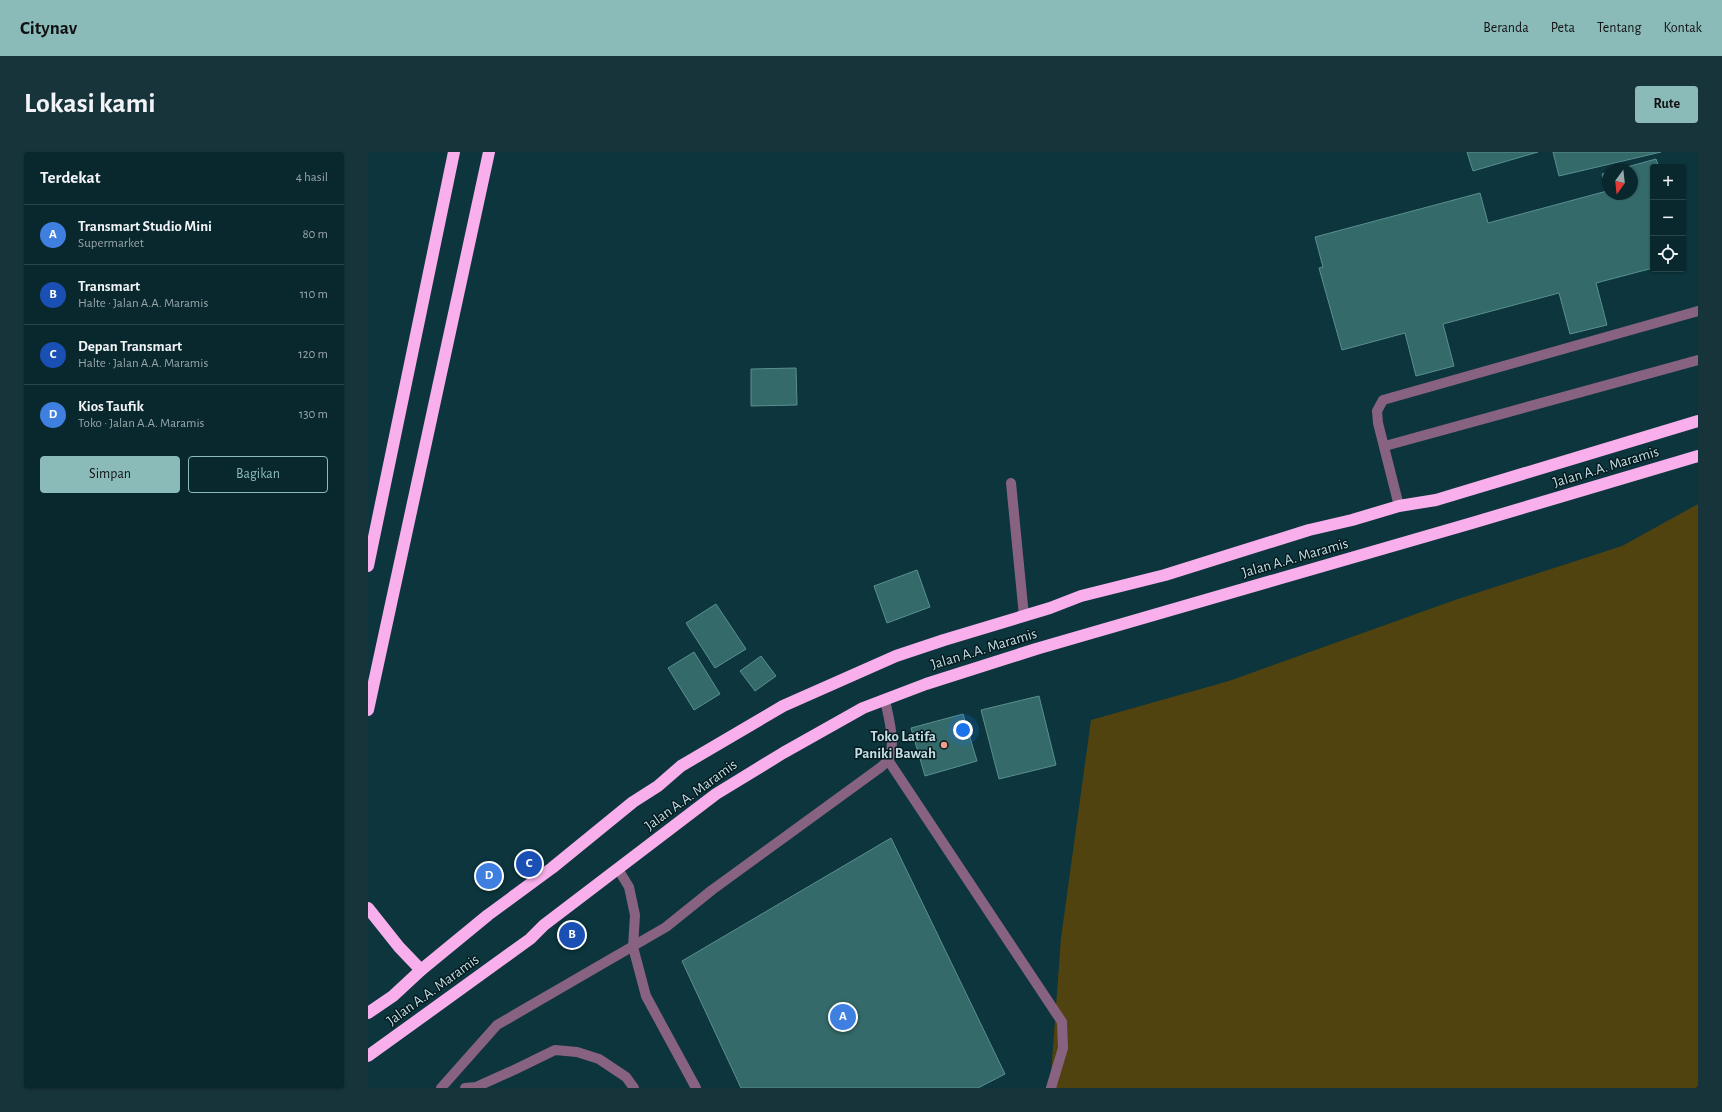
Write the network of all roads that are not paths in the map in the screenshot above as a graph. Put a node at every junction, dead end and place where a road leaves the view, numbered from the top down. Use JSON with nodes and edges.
{"nodes":[{"id":1,"x":454,"y":152,"type":"edge"},
{"id":2,"x":489,"y":152,"type":"edge"},
{"id":3,"x":1698,"y":311,"type":"edge"},
{"id":4,"x":1698,"y":360,"type":"edge"},
{"id":5,"x":1698,"y":421,"type":"edge"},
{"id":6,"x":1385,"y":446,"type":"junction"},
{"id":7,"x":1698,"y":456,"type":"edge"},
{"id":8,"x":1011,"y":483,"type":"dead end"},
{"id":9,"x":1399,"y":506,"type":"junction"},
{"id":10,"x":368,"y":566,"type":"edge"},
{"id":11,"x":1024,"y":616,"type":"junction"},
{"id":12,"x":885,"y":700,"type":"junction"},
{"id":13,"x":368,"y":707,"type":"edge"},
{"id":14,"x":888,"y":760,"type":"junction"},
{"id":15,"x":618,"y":869,"type":"junction"},
{"id":16,"x":368,"y":908,"type":"edge"},
{"id":17,"x":633,"y":947,"type":"junction"},
{"id":18,"x":420,"y":970,"type":"junction"},
{"id":19,"x":368,"y":1013,"type":"edge"},
{"id":20,"x":368,"y":1056,"type":"edge"},
{"id":21,"x":441,"y":1088,"type":"edge"},
{"id":22,"x":465,"y":1088,"type":"edge"},
{"id":23,"x":634,"y":1088,"type":"edge"},
{"id":24,"x":696,"y":1088,"type":"edge"},
{"id":25,"x":1050,"y":1088,"type":"edge"}],
"edges":[{"from":1,"to":10,"type":"highway"},
{"from":2,"to":13,"type":"highway"},
{"from":3,"to":6,"type":"lane"},
{"from":4,"to":6,"type":"lane"},
{"from":5,"to":9,"type":"highway"},
{"from":6,"to":9,"type":"lane"},
{"from":7,"to":12,"type":"highway","name":"Jalan A.A. Maramis"},
{"from":8,"to":11,"type":"lane"},
{"from":9,"to":11,"type":"highway"},
{"from":11,"to":18,"type":"highway"},
{"from":12,"to":14,"type":"lane"},
{"from":12,"to":15,"type":"highway","name":"Jalan A.A. Maramis"},
{"from":14,"to":17,"type":"lane"},
{"from":14,"to":25,"type":"lane"},
{"from":15,"to":17,"type":"lane"},
{"from":15,"to":20,"type":"highway","name":"Jalan A.A. Maramis"},
{"from":16,"to":18,"type":"highway"},
{"from":17,"to":21,"type":"lane"},
{"from":17,"to":24,"type":"lane"},
{"from":18,"to":19,"type":"highway"},
{"from":22,"to":23,"type":"lane"}]}
